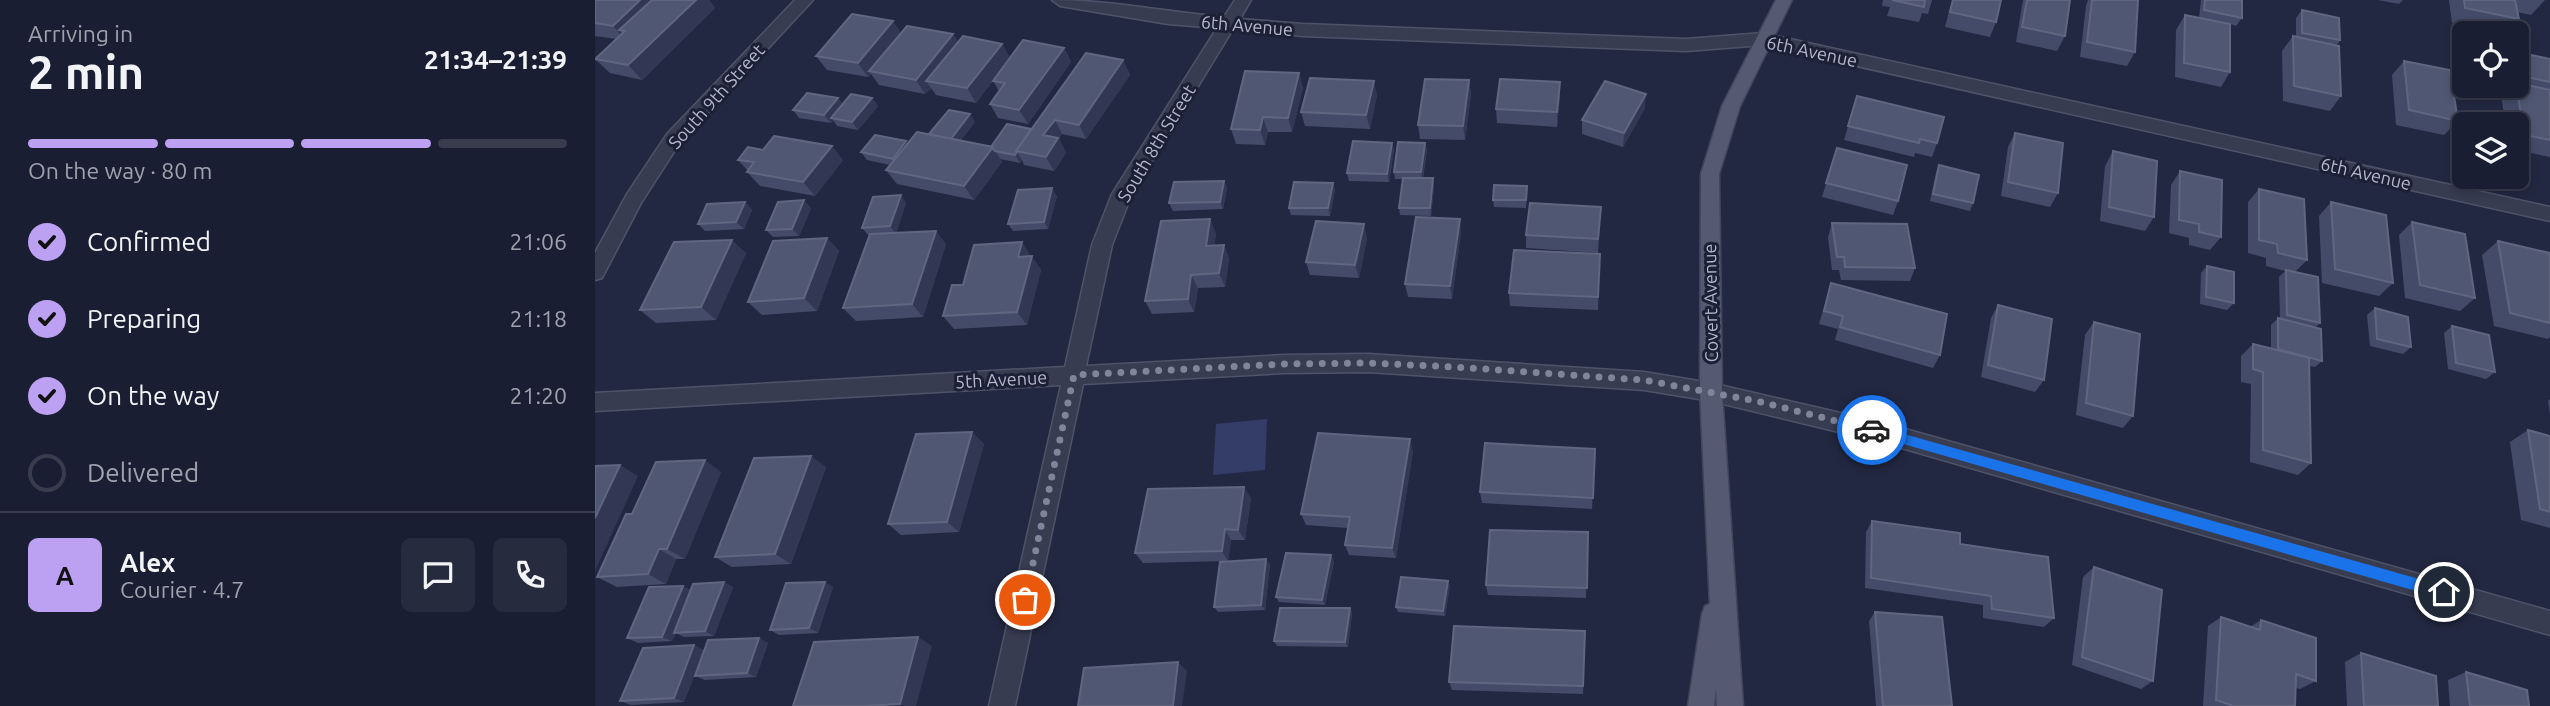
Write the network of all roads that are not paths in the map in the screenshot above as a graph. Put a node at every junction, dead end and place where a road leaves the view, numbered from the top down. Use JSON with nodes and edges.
{"nodes":[{"id":1,"x":805,"y":0,"type":"edge"},
{"id":2,"x":1061,"y":0,"type":"edge"},
{"id":3,"x":1243,"y":0,"type":"edge"},
{"id":4,"x":1784,"y":0,"type":"edge"},
{"id":5,"x":1227,"y":25,"type":"junction"},
{"id":6,"x":1763,"y":39,"type":"junction"},
{"id":7,"x":2550,"y":214,"type":"edge"},
{"id":8,"x":595,"y":272,"type":"edge"},
{"id":9,"x":1074,"y":375,"type":"junction"},
{"id":10,"x":1711,"y":392,"type":"junction"},
{"id":11,"x":595,"y":402,"type":"edge"},
{"id":12,"x":1720,"y":573,"type":"junction"},
{"id":13,"x":2550,"y":623,"type":"edge"},
{"id":14,"x":1002,"y":706,"type":"edge"},
{"id":15,"x":1701,"y":706,"type":"edge"},
{"id":16,"x":1730,"y":706,"type":"edge"}],
"edges":[{"from":1,"to":8,"type":"street","name":"South 9th Street"},
{"from":2,"to":5,"type":"street","name":"6th Avenue"},
{"from":3,"to":5,"type":"street","name":"South 8th Street"},
{"from":4,"to":6,"type":"main road","name":"Covert Avenue"},
{"from":5,"to":6,"type":"street","name":"6th Avenue"},
{"from":5,"to":9,"type":"street","name":"South 8th Street"},
{"from":6,"to":7,"type":"street","name":"6th Avenue"},
{"from":6,"to":10,"type":"main road","name":"Covert Avenue"},
{"from":9,"to":10,"type":"street","name":"5th Avenue"},
{"from":9,"to":11,"type":"street","name":"5th Avenue"},
{"from":9,"to":14,"type":"street","name":"South 8th Street"},
{"from":10,"to":12,"type":"main road","name":"Covert Avenue"},
{"from":10,"to":13,"type":"street","name":"5th Avenue"},
{"from":12,"to":15,"type":"main road"},
{"from":12,"to":16,"type":"main road","name":"Covert Avenue"}]}
